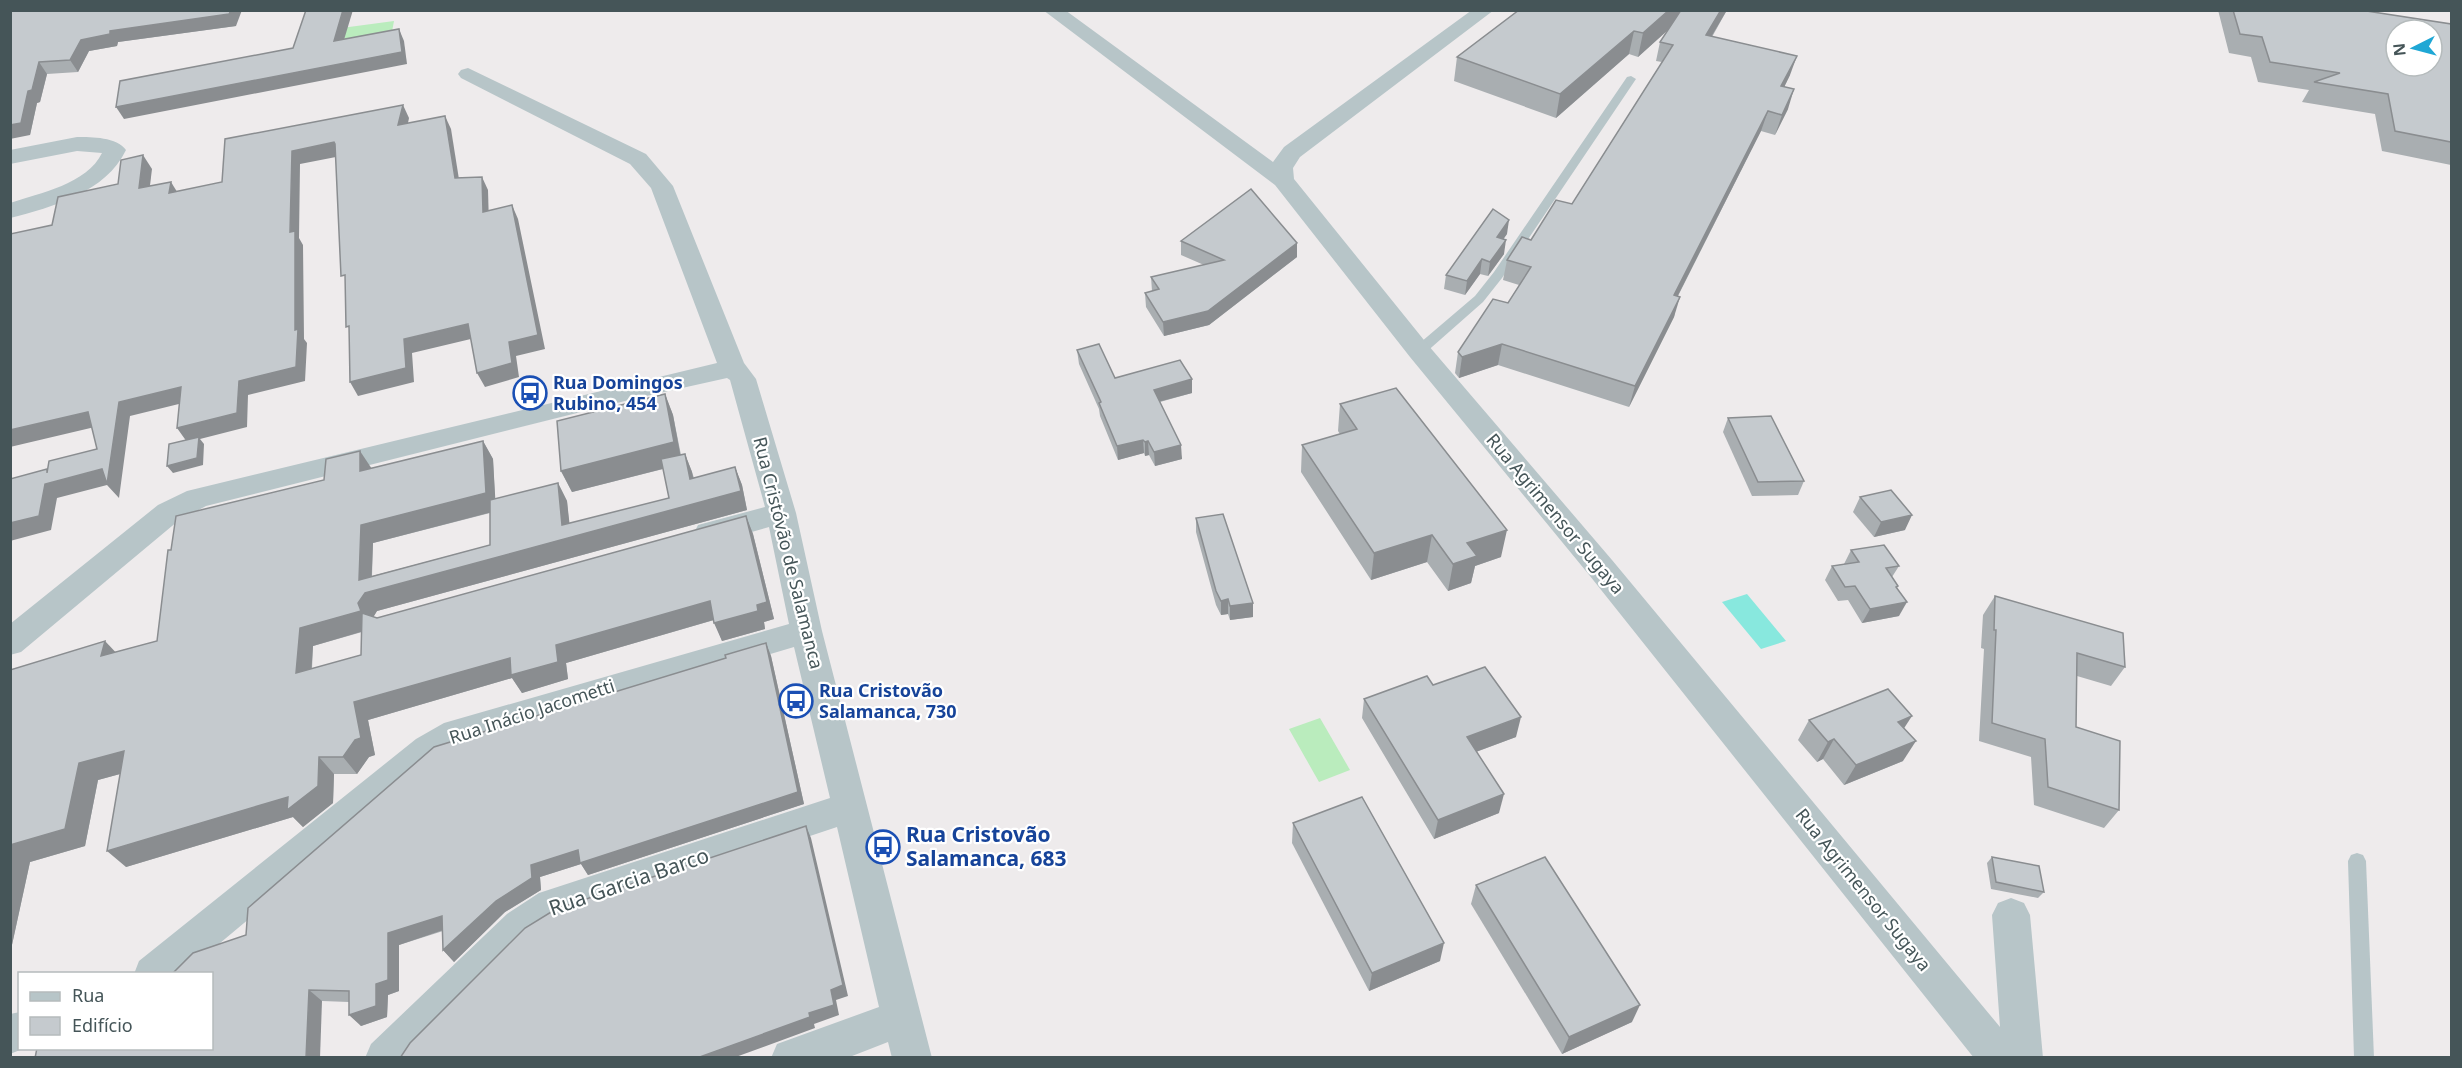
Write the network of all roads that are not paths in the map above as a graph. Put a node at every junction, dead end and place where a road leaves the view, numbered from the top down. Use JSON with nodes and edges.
{"nodes":[{"id":1,"x":1052,"y":10,"type":"edge"},
{"id":2,"x":1485,"y":10,"type":"edge"},
{"id":3,"x":468,"y":74,"type":"dead end"},
{"id":4,"x":1631,"y":79,"type":"dead end"},
{"id":5,"x":10,"y":158,"type":"edge"},
{"id":6,"x":1283,"y":180,"type":"junction"},
{"id":7,"x":10,"y":211,"type":"edge"},
{"id":8,"x":1419,"y":351,"type":"junction"},
{"id":9,"x":732,"y":368,"type":"junction"},
{"id":10,"x":781,"y":513,"type":"junction"},
{"id":11,"x":677,"y":542,"type":"edge"},
{"id":12,"x":806,"y":631,"type":"junction"},
{"id":13,"x":10,"y":643,"type":"edge"},
{"id":14,"x":850,"y":807,"type":"junction"},
{"id":15,"x":2357,"y":861,"type":"dead end"},
{"id":16,"x":2011,"y":915,"type":"dead end"},
{"id":17,"x":155,"y":972,"type":"edge"},
{"id":18,"x":902,"y":1018,"type":"junction"},
{"id":19,"x":385,"y":1058,"type":"edge"},
{"id":20,"x":791,"y":1058,"type":"edge"},
{"id":21,"x":912,"y":1058,"type":"edge"},
{"id":22,"x":2000,"y":1058,"type":"edge"},
{"id":23,"x":2024,"y":1058,"type":"edge"},
{"id":24,"x":2364,"y":1058,"type":"edge"}],
"edges":[{"from":1,"to":6,"type":"street","name":"Rua Agrimensor Sugaya"},
{"from":2,"to":6,"type":"street"},
{"from":3,"to":9,"type":"street","name":"Rua Cristóvão de Salamanca"},
{"from":4,"to":8,"type":"lane"},
{"from":5,"to":7,"type":"street"},
{"from":6,"to":8,"type":"street","name":"Rua Agrimensor Sugaya"},
{"from":8,"to":22,"type":"street","name":"Rua Agrimensor Sugaya"},
{"from":9,"to":10,"type":"street","name":"Rua Cristóvão de Salamanca"},
{"from":9,"to":13,"type":"street"},
{"from":10,"to":11,"type":"street"},
{"from":10,"to":12,"type":"street","name":"Rua Cristóvão de Salamanca"},
{"from":12,"to":14,"type":"street","name":"Rua Cristóvão de Salamanca"},
{"from":12,"to":17,"type":"street","name":"Rua Inácio Jacometti"},
{"from":14,"to":18,"type":"street","name":"Rua Cristóvão de Salamanca"},
{"from":14,"to":19,"type":"street","name":"Rua Garcia Barco"},
{"from":15,"to":24,"type":"lane"},
{"from":16,"to":23,"type":"street"},
{"from":18,"to":20,"type":"street"},
{"from":18,"to":21,"type":"street","name":"Rua Cristóvão de Salamanca"}]}
